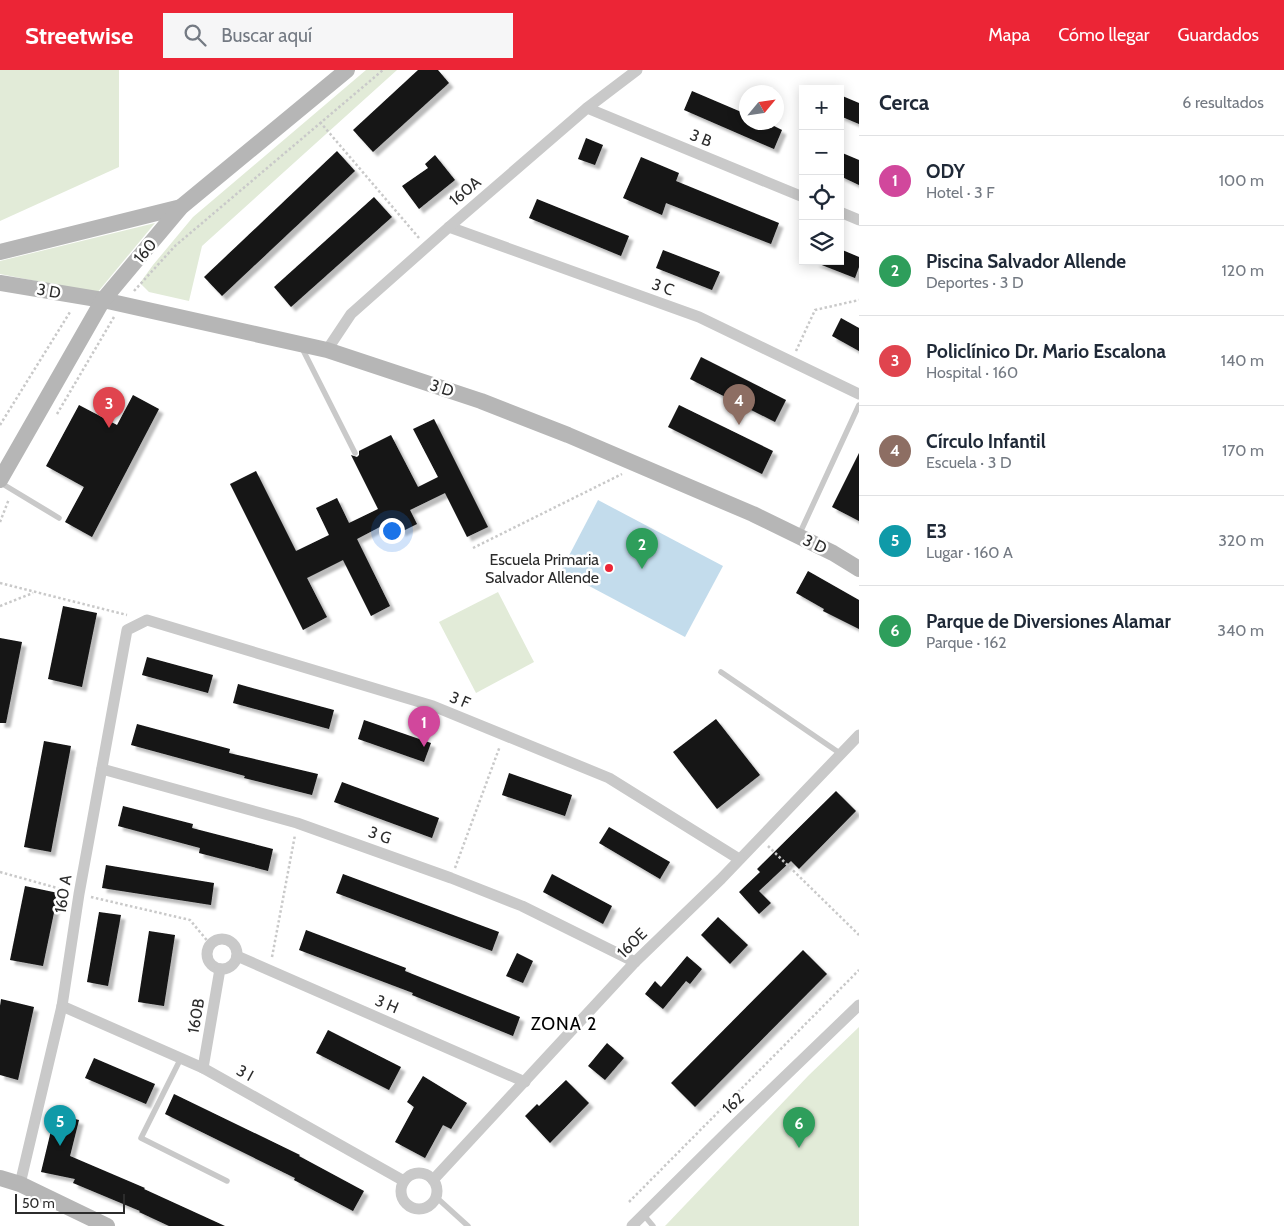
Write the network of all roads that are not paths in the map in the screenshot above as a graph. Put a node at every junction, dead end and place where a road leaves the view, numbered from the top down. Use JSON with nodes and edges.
{"nodes":[{"id":1,"x":347,"y":70,"type":"edge"},
{"id":2,"x":636,"y":70,"type":"edge"},
{"id":3,"x":587,"y":108,"type":"junction"},
{"id":4,"x":799,"y":195,"type":"edge"},
{"id":5,"x":181,"y":207,"type":"junction"},
{"id":6,"x":844,"y":214,"type":"edge"},
{"id":7,"x":859,"y":220,"type":"edge"},
{"id":8,"x":449,"y":227,"type":"junction"},
{"id":9,"x":0,"y":252,"type":"edge"},
{"id":10,"x":0,"y":282,"type":"edge"},
{"id":11,"x":104,"y":300,"type":"junction"},
{"id":12,"x":300,"y":344,"type":"junction"},
{"id":13,"x":327,"y":350,"type":"junction"},
{"id":14,"x":859,"y":394,"type":"edge"},
{"id":15,"x":859,"y":405,"type":"edge"},
{"id":16,"x":355,"y":453,"type":"dead end"},
{"id":17,"x":4,"y":484,"type":"edge"},
{"id":18,"x":59,"y":518,"type":"dead end"},
{"id":19,"x":798,"y":536,"type":"junction"},
{"id":20,"x":859,"y":569,"type":"edge"},
{"id":21,"x":147,"y":620,"type":"joint"},
{"id":22,"x":721,"y":672,"type":"dead end"},
{"id":23,"x":859,"y":735,"type":"edge"},
{"id":24,"x":841,"y":754,"type":"junction"},
{"id":25,"x":102,"y":769,"type":"junction"},
{"id":26,"x":740,"y":859,"type":"junction"},
{"id":27,"x":237,"y":956,"type":"junction"},
{"id":28,"x":635,"y":962,"type":"junction"},
{"id":29,"x":220,"y":969,"type":"junction"},
{"id":30,"x":859,"y":1005,"type":"edge"},
{"id":31,"x":62,"y":1006,"type":"junction"},
{"id":32,"x":181,"y":1058,"type":"junction"},
{"id":33,"x":203,"y":1068,"type":"junction"},
{"id":34,"x":525,"y":1082,"type":"junction"},
{"id":35,"x":0,"y":1178,"type":"edge"},
{"id":36,"x":433,"y":1180,"type":"junction"},
{"id":37,"x":227,"y":1181,"type":"dead end"},
{"id":38,"x":404,"y":1181,"type":"junction"},
{"id":39,"x":20,"y":1184,"type":"junction"},
{"id":40,"x":436,"y":1197,"type":"junction"},
{"id":41,"x":643,"y":1214,"type":"junction"},
{"id":42,"x":107,"y":1226,"type":"edge"},
{"id":43,"x":468,"y":1226,"type":"edge"},
{"id":44,"x":632,"y":1226,"type":"edge"},
{"id":45,"x":653,"y":1226,"type":"edge"}],
"edges":[{"from":1,"to":5,"type":"street","name":"160"},
{"from":2,"to":3,"type":"street","name":"160A"},
{"from":3,"to":4,"type":"street","name":"3 B"},
{"from":3,"to":8,"type":"street","name":"160A"},
{"from":5,"to":9,"type":"street"},
{"from":5,"to":11,"type":"street","name":"160"},
{"from":6,"to":7,"type":"street"},
{"from":8,"to":13,"type":"street","name":"160A"},
{"from":8,"to":14,"type":"street","name":"3 C"},
{"from":10,"to":11,"type":"street","name":"3 D"},
{"from":11,"to":12,"type":"street","name":"3 D"},
{"from":11,"to":17,"type":"street","name":"160"},
{"from":12,"to":13,"type":"street","name":"3 D"},
{"from":12,"to":16,"type":"lane"},
{"from":13,"to":19,"type":"street","name":"3 D"},
{"from":15,"to":19,"type":"lane"},
{"from":17,"to":18,"type":"lane"},
{"from":19,"to":20,"type":"street","name":"3 D"},
{"from":21,"to":25,"type":"street","name":"160 A"},
{"from":21,"to":26,"type":"street","name":"3 F"},
{"from":22,"to":24,"type":"lane"},
{"from":23,"to":24,"type":"street","name":"160E"},
{"from":24,"to":26,"type":"street","name":"160E"},
{"from":25,"to":28,"type":"street","name":"3 G"},
{"from":25,"to":31,"type":"street","name":"160 A"},
{"from":26,"to":28,"type":"street","name":"160E"},
{"from":27,"to":29,"type":"street"},
{"from":27,"to":29,"type":"street"},
{"from":27,"to":34,"type":"street","name":"3 H"},
{"from":28,"to":34,"type":"street","name":"160E"},
{"from":29,"to":33,"type":"street","name":"160B"},
{"from":30,"to":41,"type":"street","name":"162"},
{"from":31,"to":32,"type":"street","name":"3 I"},
{"from":31,"to":39,"type":"street","name":"160 A"},
{"from":32,"to":33,"type":"street","name":"3 I"},
{"from":32,"to":37,"type":"lane"},
{"from":33,"to":38,"type":"street","name":"3 I"},
{"from":34,"to":36,"type":"street","name":"160E"},
{"from":35,"to":39,"type":"street"},
{"from":36,"to":38,"type":"street"},
{"from":36,"to":40,"type":"street"},
{"from":38,"to":40,"type":"street"},
{"from":39,"to":42,"type":"street"},
{"from":40,"to":43,"type":"lane"},
{"from":41,"to":44,"type":"street","name":"162"},
{"from":41,"to":45,"type":"lane"}]}
